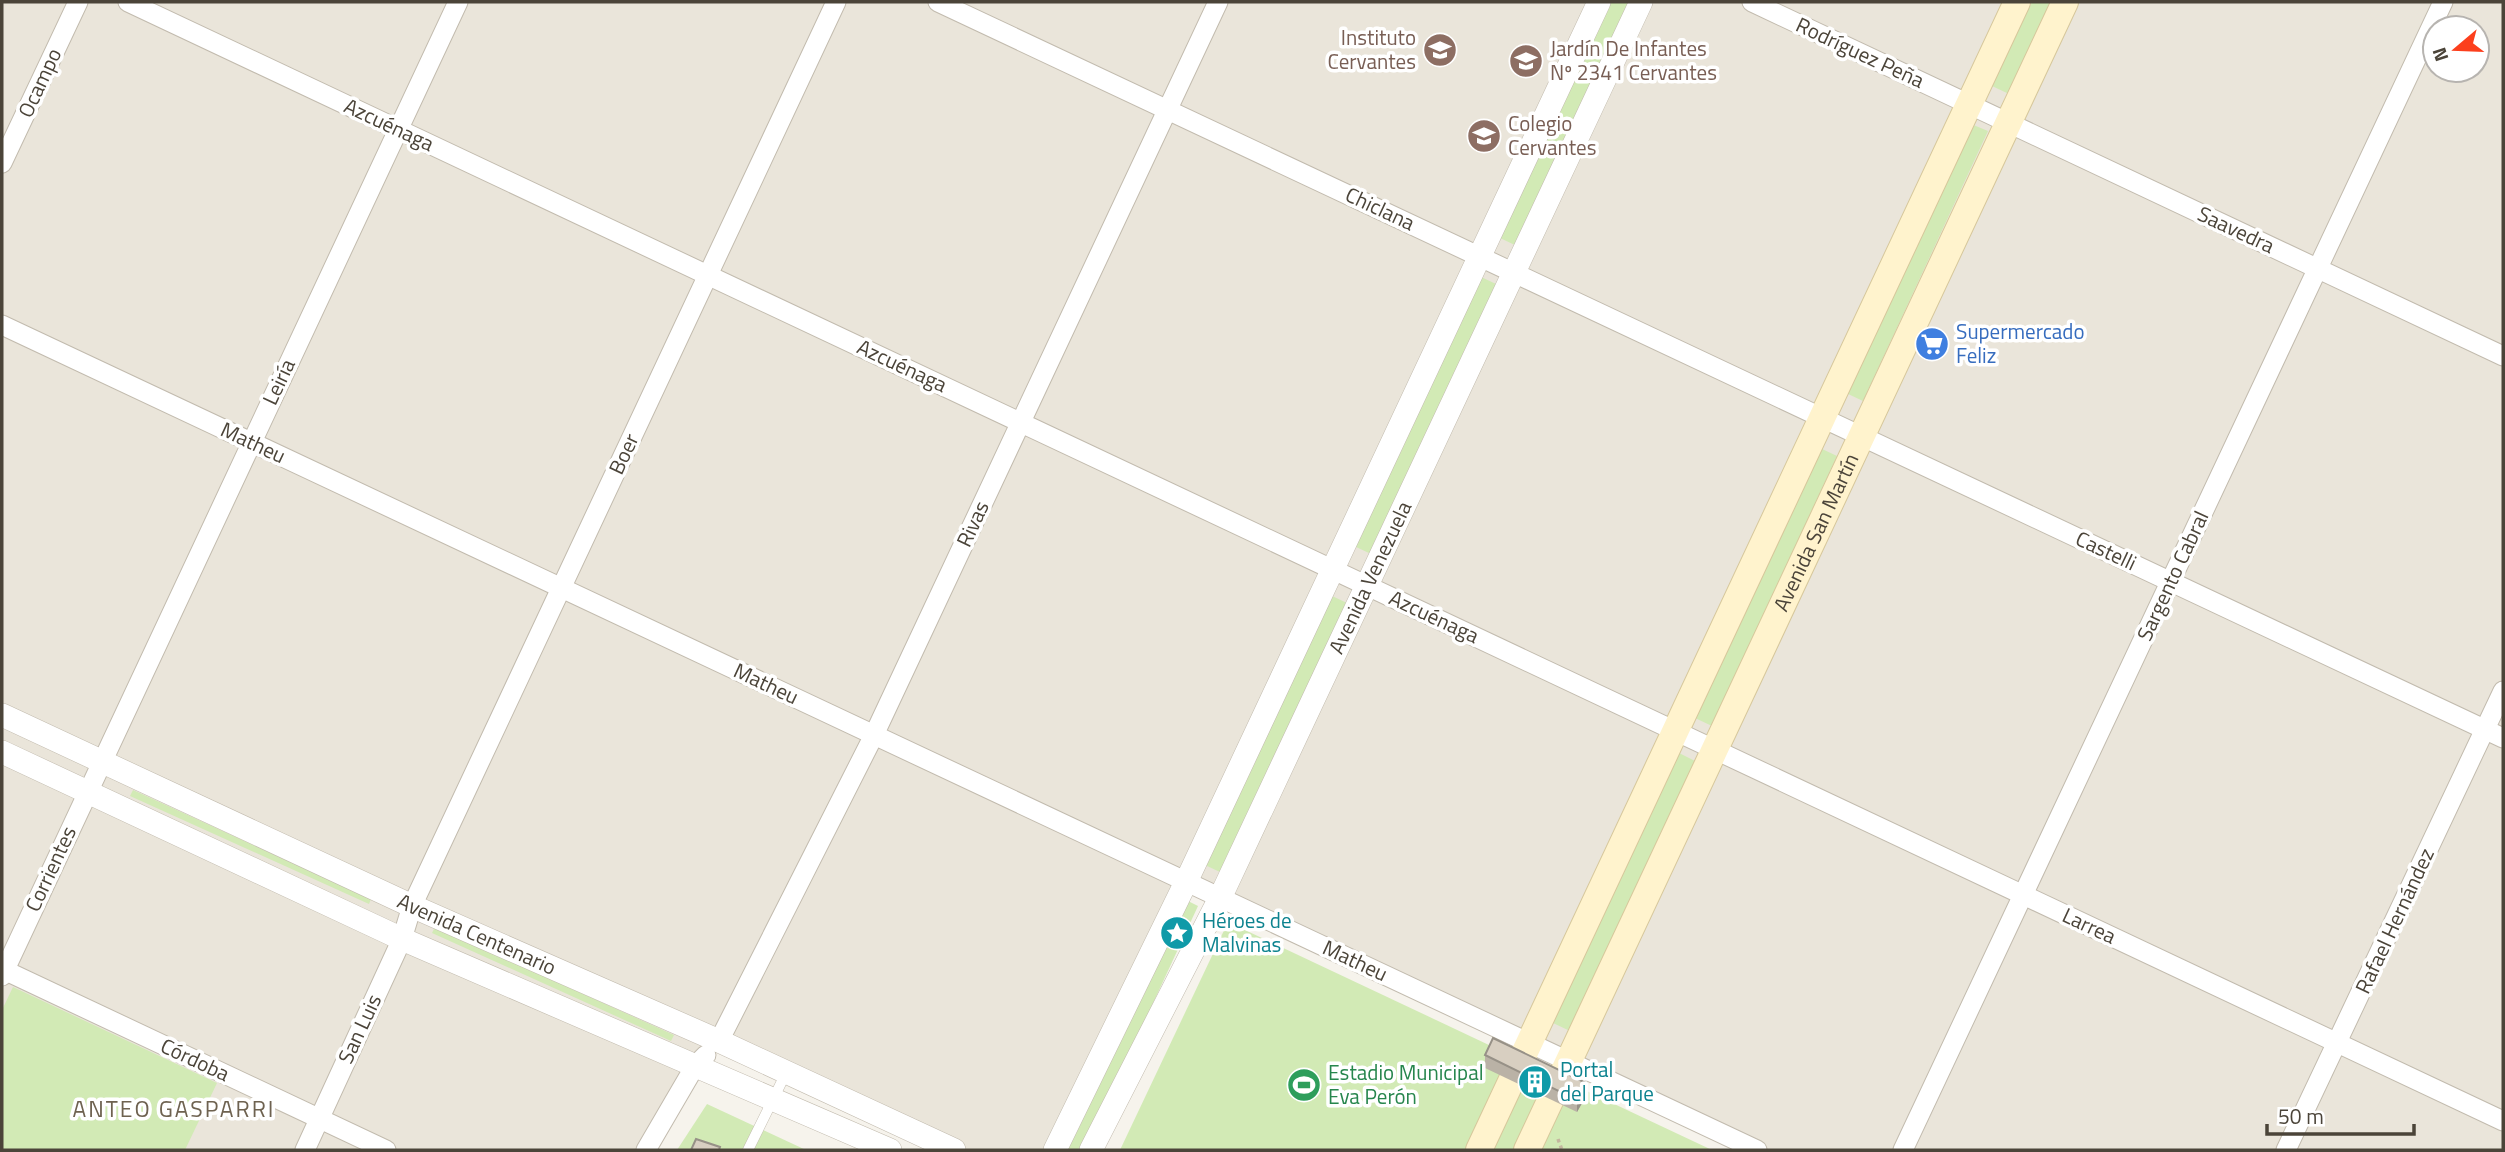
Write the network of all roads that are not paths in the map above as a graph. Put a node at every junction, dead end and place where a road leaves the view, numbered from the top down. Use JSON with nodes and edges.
{"nodes":[{"id":1,"x":78,"y":2,"type":"edge"},
{"id":2,"x":128,"y":2,"type":"edge"},
{"id":3,"x":458,"y":2,"type":"edge"},
{"id":4,"x":836,"y":2,"type":"edge"},
{"id":5,"x":938,"y":2,"type":"edge"},
{"id":6,"x":1218,"y":2,"type":"edge"},
{"id":7,"x":1599,"y":2,"type":"edge"},
{"id":8,"x":1642,"y":2,"type":"edge"},
{"id":9,"x":1752,"y":2,"type":"edge"},
{"id":10,"x":2017,"y":2,"type":"edge"},
{"id":11,"x":2065,"y":2,"type":"edge"},
{"id":12,"x":2443,"y":2,"type":"edge"},
{"id":13,"x":1969,"y":104,"type":"junction"},
{"id":14,"x":1168,"y":110,"type":"junction"},
{"id":15,"x":2009,"y":123,"type":"junction"},
{"id":16,"x":398,"y":129,"type":"junction"},
{"id":17,"x":2,"y":163,"type":"edge"},
{"id":18,"x":1480,"y":256,"type":"junction"},
{"id":19,"x":2318,"y":268,"type":"junction"},
{"id":20,"x":1514,"y":273,"type":"junction"},
{"id":21,"x":708,"y":275,"type":"junction"},
{"id":22,"x":2,"y":325,"type":"edge"},
{"id":23,"x":2503,"y":356,"type":"edge"},
{"id":24,"x":1822,"y":417,"type":"junction"},
{"id":25,"x":1020,"y":422,"type":"junction"},
{"id":26,"x":1862,"y":436,"type":"junction"},
{"id":27,"x":251,"y":442,"type":"junction"},
{"id":28,"x":1332,"y":570,"type":"junction"},
{"id":29,"x":2171,"y":581,"type":"junction"},
{"id":30,"x":1367,"y":586,"type":"junction"},
{"id":31,"x":561,"y":588,"type":"junction"},
{"id":32,"x":2503,"y":691,"type":"edge"},
{"id":33,"x":2,"y":715,"type":"edge"},
{"id":34,"x":1675,"y":731,"type":"junction"},
{"id":35,"x":2494,"y":733,"type":"edge"},
{"id":36,"x":874,"y":735,"type":"junction"},
{"id":37,"x":1715,"y":750,"type":"junction"},
{"id":38,"x":2,"y":752,"type":"edge"},
{"id":39,"x":101,"y":762,"type":"junction"},
{"id":40,"x":87,"y":792,"type":"junction"},
{"id":41,"x":1186,"y":882,"type":"junction"},
{"id":42,"x":2023,"y":895,"type":"junction"},
{"id":43,"x":1220,"y":898,"type":"junction"},
{"id":44,"x":412,"y":906,"type":"junction"},
{"id":45,"x":402,"y":939,"type":"junction"},
{"id":46,"x":3,"y":973,"type":"edge"},
{"id":47,"x":1530,"y":1043,"type":"junction"},
{"id":48,"x":2337,"y":1043,"type":"junction"},
{"id":49,"x":707,"y":1054,"type":"junction"},
{"id":50,"x":1568,"y":1062,"type":"junction"},
{"id":51,"x":786,"y":1073,"type":"junction"},
{"id":52,"x":773,"y":1099,"type":"junction"},
{"id":53,"x":319,"y":1119,"type":"junction"},
{"id":54,"x":2503,"y":1121,"type":"edge"},
{"id":55,"x":304,"y":1150,"type":"edge"},
{"id":56,"x":386,"y":1150,"type":"edge"},
{"id":57,"x":646,"y":1150,"type":"edge"},
{"id":58,"x":748,"y":1150,"type":"edge"},
{"id":59,"x":890,"y":1150,"type":"edge"},
{"id":60,"x":954,"y":1150,"type":"edge"},
{"id":61,"x":1055,"y":1150,"type":"edge"},
{"id":62,"x":1091,"y":1150,"type":"edge"},
{"id":63,"x":1479,"y":1150,"type":"edge"},
{"id":64,"x":1527,"y":1150,"type":"edge"},
{"id":65,"x":1757,"y":1150,"type":"edge"},
{"id":66,"x":1903,"y":1150,"type":"edge"},
{"id":67,"x":2286,"y":1150,"type":"edge"}],
"edges":[{"from":1,"to":17,"type":"street","name":"Ocampo"},
{"from":2,"to":16,"type":"street","name":"Azcuénaga"},
{"from":3,"to":16,"type":"street","name":"Leiría"},
{"from":4,"to":21,"type":"street","name":"Boer"},
{"from":5,"to":14,"type":"street","name":"Chiclana"},
{"from":6,"to":14,"type":"street","name":"Rivas"},
{"from":7,"to":18,"type":"street","name":"Avenida Venezuela"},
{"from":8,"to":20,"type":"street","name":"Avenida Venezuela"},
{"from":9,"to":13,"type":"street","name":"Rodríguez Peña"},
{"from":10,"to":13,"type":"main road","name":"Avenida San Martín"},
{"from":11,"to":15,"type":"main road","name":"Avenida San Martín"},
{"from":12,"to":19,"type":"street","name":"Sargento Cabral"},
{"from":13,"to":15,"type":"street","name":"Saavedra"},
{"from":13,"to":24,"type":"main road","name":"Avenida San Martín"},
{"from":14,"to":18,"type":"street","name":"Chiclana"},
{"from":14,"to":25,"type":"street","name":"Rivas"},
{"from":15,"to":19,"type":"street","name":"Saavedra"},
{"from":15,"to":26,"type":"main road","name":"Avenida San Martín"},
{"from":16,"to":21,"type":"street","name":"Azcuénaga"},
{"from":16,"to":27,"type":"street","name":"Leiría"},
{"from":18,"to":20,"type":"street","name":"Chiclana"},
{"from":18,"to":28,"type":"street","name":"Avenida Venezuela"},
{"from":19,"to":23,"type":"street","name":"Saavedra"},
{"from":19,"to":29,"type":"street","name":"Sargento Cabral"},
{"from":20,"to":24,"type":"street","name":"Chiclana"},
{"from":20,"to":30,"type":"street","name":"Avenida Venezuela"},
{"from":21,"to":25,"type":"street","name":"Azcuénaga"},
{"from":21,"to":31,"type":"street","name":"Boer"},
{"from":22,"to":27,"type":"street","name":"Matheu"},
{"from":24,"to":26,"type":"street","name":"Castelli"},
{"from":24,"to":34,"type":"main road","name":"Avenida San Martín"},
{"from":25,"to":28,"type":"street","name":"Azcuénaga"},
{"from":25,"to":36,"type":"street","name":"Rivas"},
{"from":26,"to":29,"type":"street","name":"Castelli"},
{"from":26,"to":37,"type":"main road","name":"Avenida San Martín"},
{"from":27,"to":31,"type":"street","name":"Matheu"},
{"from":27,"to":39,"type":"street","name":"Leiría"},
{"from":28,"to":30,"type":"street","name":"Azcuénaga"},
{"from":28,"to":41,"type":"street","name":"Avenida Venezuela"},
{"from":29,"to":35,"type":"street","name":"Castelli"},
{"from":29,"to":42,"type":"street","name":"Sargento Cabral"},
{"from":30,"to":34,"type":"street","name":"Azcuénaga"},
{"from":30,"to":43,"type":"street","name":"Avenida Venezuela"},
{"from":31,"to":36,"type":"street","name":"Matheu"},
{"from":31,"to":44,"type":"street","name":"Boer"},
{"from":32,"to":35,"type":"street","name":"Rafael Hernández"},
{"from":33,"to":39,"type":"street","name":"Avenida Centenario"},
{"from":34,"to":37,"type":"street","name":"Larrea"},
{"from":34,"to":47,"type":"main road","name":"Avenida San Martín"},
{"from":35,"to":48,"type":"street","name":"Rafael Hernández"},
{"from":36,"to":41,"type":"street","name":"Matheu"},
{"from":36,"to":49,"type":"street","name":"Rivas"},
{"from":37,"to":42,"type":"street","name":"Larrea"},
{"from":37,"to":50,"type":"main road","name":"Avenida San Martín"},
{"from":38,"to":40,"type":"street","name":"Avenida Centenario"},
{"from":39,"to":40,"type":"street","name":"Corrientes"},
{"from":39,"to":44,"type":"street","name":"Avenida Centenario"},
{"from":40,"to":45,"type":"street","name":"Avenida Centenario"},
{"from":40,"to":46,"type":"street","name":"Corrientes"},
{"from":41,"to":43,"type":"street","name":"Matheu"},
{"from":41,"to":61,"type":"street","name":"Avenida Venezuela"},
{"from":42,"to":48,"type":"street","name":"Larrea"},
{"from":42,"to":66,"type":"street","name":"Sargento Cabral"},
{"from":43,"to":47,"type":"street","name":"Matheu"},
{"from":43,"to":62,"type":"street","name":"Avenida Venezuela"},
{"from":44,"to":45,"type":"street","name":"San Luis"},
{"from":44,"to":49,"type":"street","name":"Avenida Centenario"},
{"from":45,"to":49,"type":"street","name":"Avenida Centenario"},
{"from":45,"to":53,"type":"street","name":"San Luis"},
{"from":46,"to":53,"type":"street","name":"Córdoba"},
{"from":47,"to":50,"type":"street","name":"Matheu"},
{"from":47,"to":63,"type":"main road","name":"Avenida San Martín"},
{"from":48,"to":54,"type":"street","name":"Larrea"},
{"from":48,"to":67,"type":"street","name":"Rafael Hernández"},
{"from":49,"to":51,"type":"street","name":"Avenida Centenario"},
{"from":49,"to":52,"type":"street","name":"Avenida Centenario"},
{"from":49,"to":57,"type":"street","name":"Rivas"},
{"from":50,"to":64,"type":"main road","name":"Avenida San Martín"},
{"from":50,"to":65,"type":"street","name":"Matheu"},
{"from":51,"to":52,"type":"lane"},
{"from":51,"to":60,"type":"street","name":"Avenida Centenario"},
{"from":52,"to":58,"type":"lane"},
{"from":52,"to":59,"type":"street","name":"Avenida Centenario"},
{"from":53,"to":55,"type":"street","name":"San Luis"},
{"from":53,"to":56,"type":"street","name":"Córdoba"}]}
